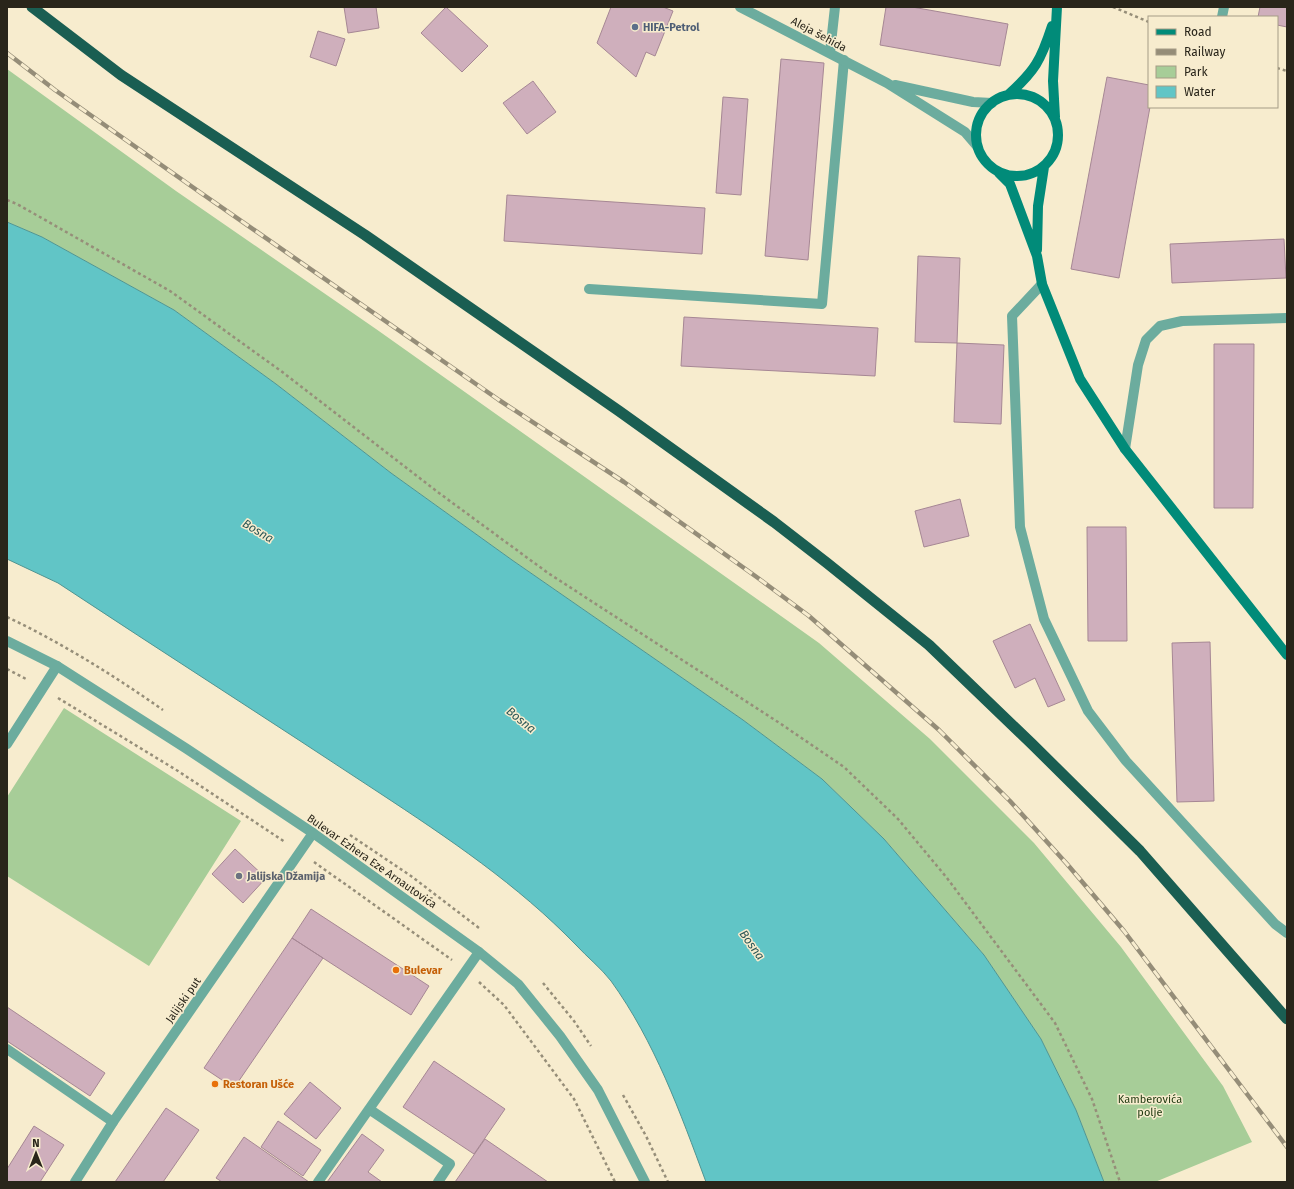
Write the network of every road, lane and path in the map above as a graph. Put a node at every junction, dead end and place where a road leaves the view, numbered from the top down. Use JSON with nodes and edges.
{"nodes":[{"id":1,"x":32,"y":7,"type":"edge"},
{"id":2,"x":740,"y":7,"type":"edge"},
{"id":3,"x":835,"y":7,"type":"edge"},
{"id":4,"x":1113,"y":7,"type":"edge"},
{"id":5,"x":1057,"y":11,"type":"edge"},
{"id":6,"x":1148,"y":22,"type":"edge"},
{"id":7,"x":830,"y":52,"type":"junction"},
{"id":8,"x":844,"y":60,"type":"junction"},
{"id":9,"x":887,"y":83,"type":"junction"},
{"id":10,"x":1008,"y":95,"type":"junction"},
{"id":11,"x":992,"y":103,"type":"junction"},
{"id":12,"x":1055,"y":117,"type":"junction"},
{"id":13,"x":977,"y":146,"type":"junction"},
{"id":14,"x":1044,"y":167,"type":"junction"},
{"id":15,"x":999,"y":173,"type":"junction"},
{"id":16,"x":7,"y":200,"type":"edge"},
{"id":17,"x":1037,"y":256,"type":"junction"},
{"id":18,"x":1042,"y":284,"type":"junction"},
{"id":19,"x":589,"y":289,"type":"dead end"},
{"id":20,"x":1287,"y":318,"type":"edge"},
{"id":21,"x":1125,"y":449,"type":"junction"},
{"id":22,"x":7,"y":640,"type":"edge"},
{"id":23,"x":1287,"y":655,"type":"edge"},
{"id":24,"x":57,"y":666,"type":"junction"},
{"id":25,"x":7,"y":669,"type":"edge"},
{"id":26,"x":43,"y":688,"type":"junction"},
{"id":27,"x":7,"y":744,"type":"edge"},
{"id":28,"x":314,"y":833,"type":"junction"},
{"id":29,"x":300,"y":853,"type":"junction"},
{"id":30,"x":1287,"y":933,"type":"edge"},
{"id":31,"x":479,"y":952,"type":"junction"},
{"id":32,"x":466,"y":970,"type":"junction"},
{"id":33,"x":1287,"y":1019,"type":"edge"},
{"id":34,"x":7,"y":1049,"type":"edge"},
{"id":35,"x":369,"y":1109,"type":"junction"},
{"id":36,"x":113,"y":1122,"type":"junction"},
{"id":37,"x":75,"y":1182,"type":"edge"},
{"id":38,"x":318,"y":1182,"type":"edge"},
{"id":39,"x":438,"y":1182,"type":"edge"},
{"id":40,"x":615,"y":1182,"type":"edge"},
{"id":41,"x":645,"y":1182,"type":"edge"},
{"id":42,"x":1120,"y":1182,"type":"edge"}],
"edges":[{"from":1,"to":33,"type":"highway"},
{"from":2,"to":7,"type":"street","name":"Aleja šehida"},
{"from":3,"to":7,"type":"street"},
{"from":4,"to":6,"type":"path"},
{"from":5,"to":10,"type":"main road"},
{"from":5,"to":12,"type":"main road"},
{"from":7,"to":8,"type":"street","name":"Aleja šehida"},
{"from":8,"to":9,"type":"street","name":"Aleja šehida"},
{"from":8,"to":19,"type":"street"},
{"from":9,"to":11,"type":"street","name":"Aleja šehida"},
{"from":9,"to":13,"type":"street","name":"Aleja šehida"},
{"from":10,"to":11,"type":"main road"},
{"from":10,"to":12,"type":"main road"},
{"from":11,"to":13,"type":"main road"},
{"from":12,"to":14,"type":"main road"},
{"from":13,"to":15,"type":"main road"},
{"from":14,"to":15,"type":"main road"},
{"from":14,"to":17,"type":"main road"},
{"from":15,"to":17,"type":"main road"},
{"from":16,"to":42,"type":"path"},
{"from":17,"to":18,"type":"main road"},
{"from":18,"to":21,"type":"main road"},
{"from":18,"to":30,"type":"street"},
{"from":20,"to":21,"type":"street"},
{"from":21,"to":23,"type":"main road"},
{"from":22,"to":24,"type":"street","name":"Bulevar Ezhera Eze Arnautovića"},
{"from":24,"to":26,"type":"street"},
{"from":24,"to":28,"type":"street","name":"Bulevar Ezhera Eze Arnautovića"},
{"from":25,"to":26,"type":"path"},
{"from":26,"to":27,"type":"street"},
{"from":26,"to":29,"type":"path"},
{"from":28,"to":29,"type":"street","name":"Jalijski put"},
{"from":28,"to":31,"type":"street","name":"Bulevar Ezhera Eze Arnautovića"},
{"from":29,"to":32,"type":"path"},
{"from":29,"to":36,"type":"street","name":"Jalijski put"},
{"from":31,"to":32,"type":"street"},
{"from":31,"to":41,"type":"street","name":"Bulevar Ezhera Eze Arnautovića"},
{"from":32,"to":35,"type":"street"},
{"from":32,"to":40,"type":"path"},
{"from":34,"to":36,"type":"street"},
{"from":35,"to":38,"type":"street"},
{"from":35,"to":39,"type":"street"},
{"from":36,"to":37,"type":"street","name":"Jalijski put"}]}
